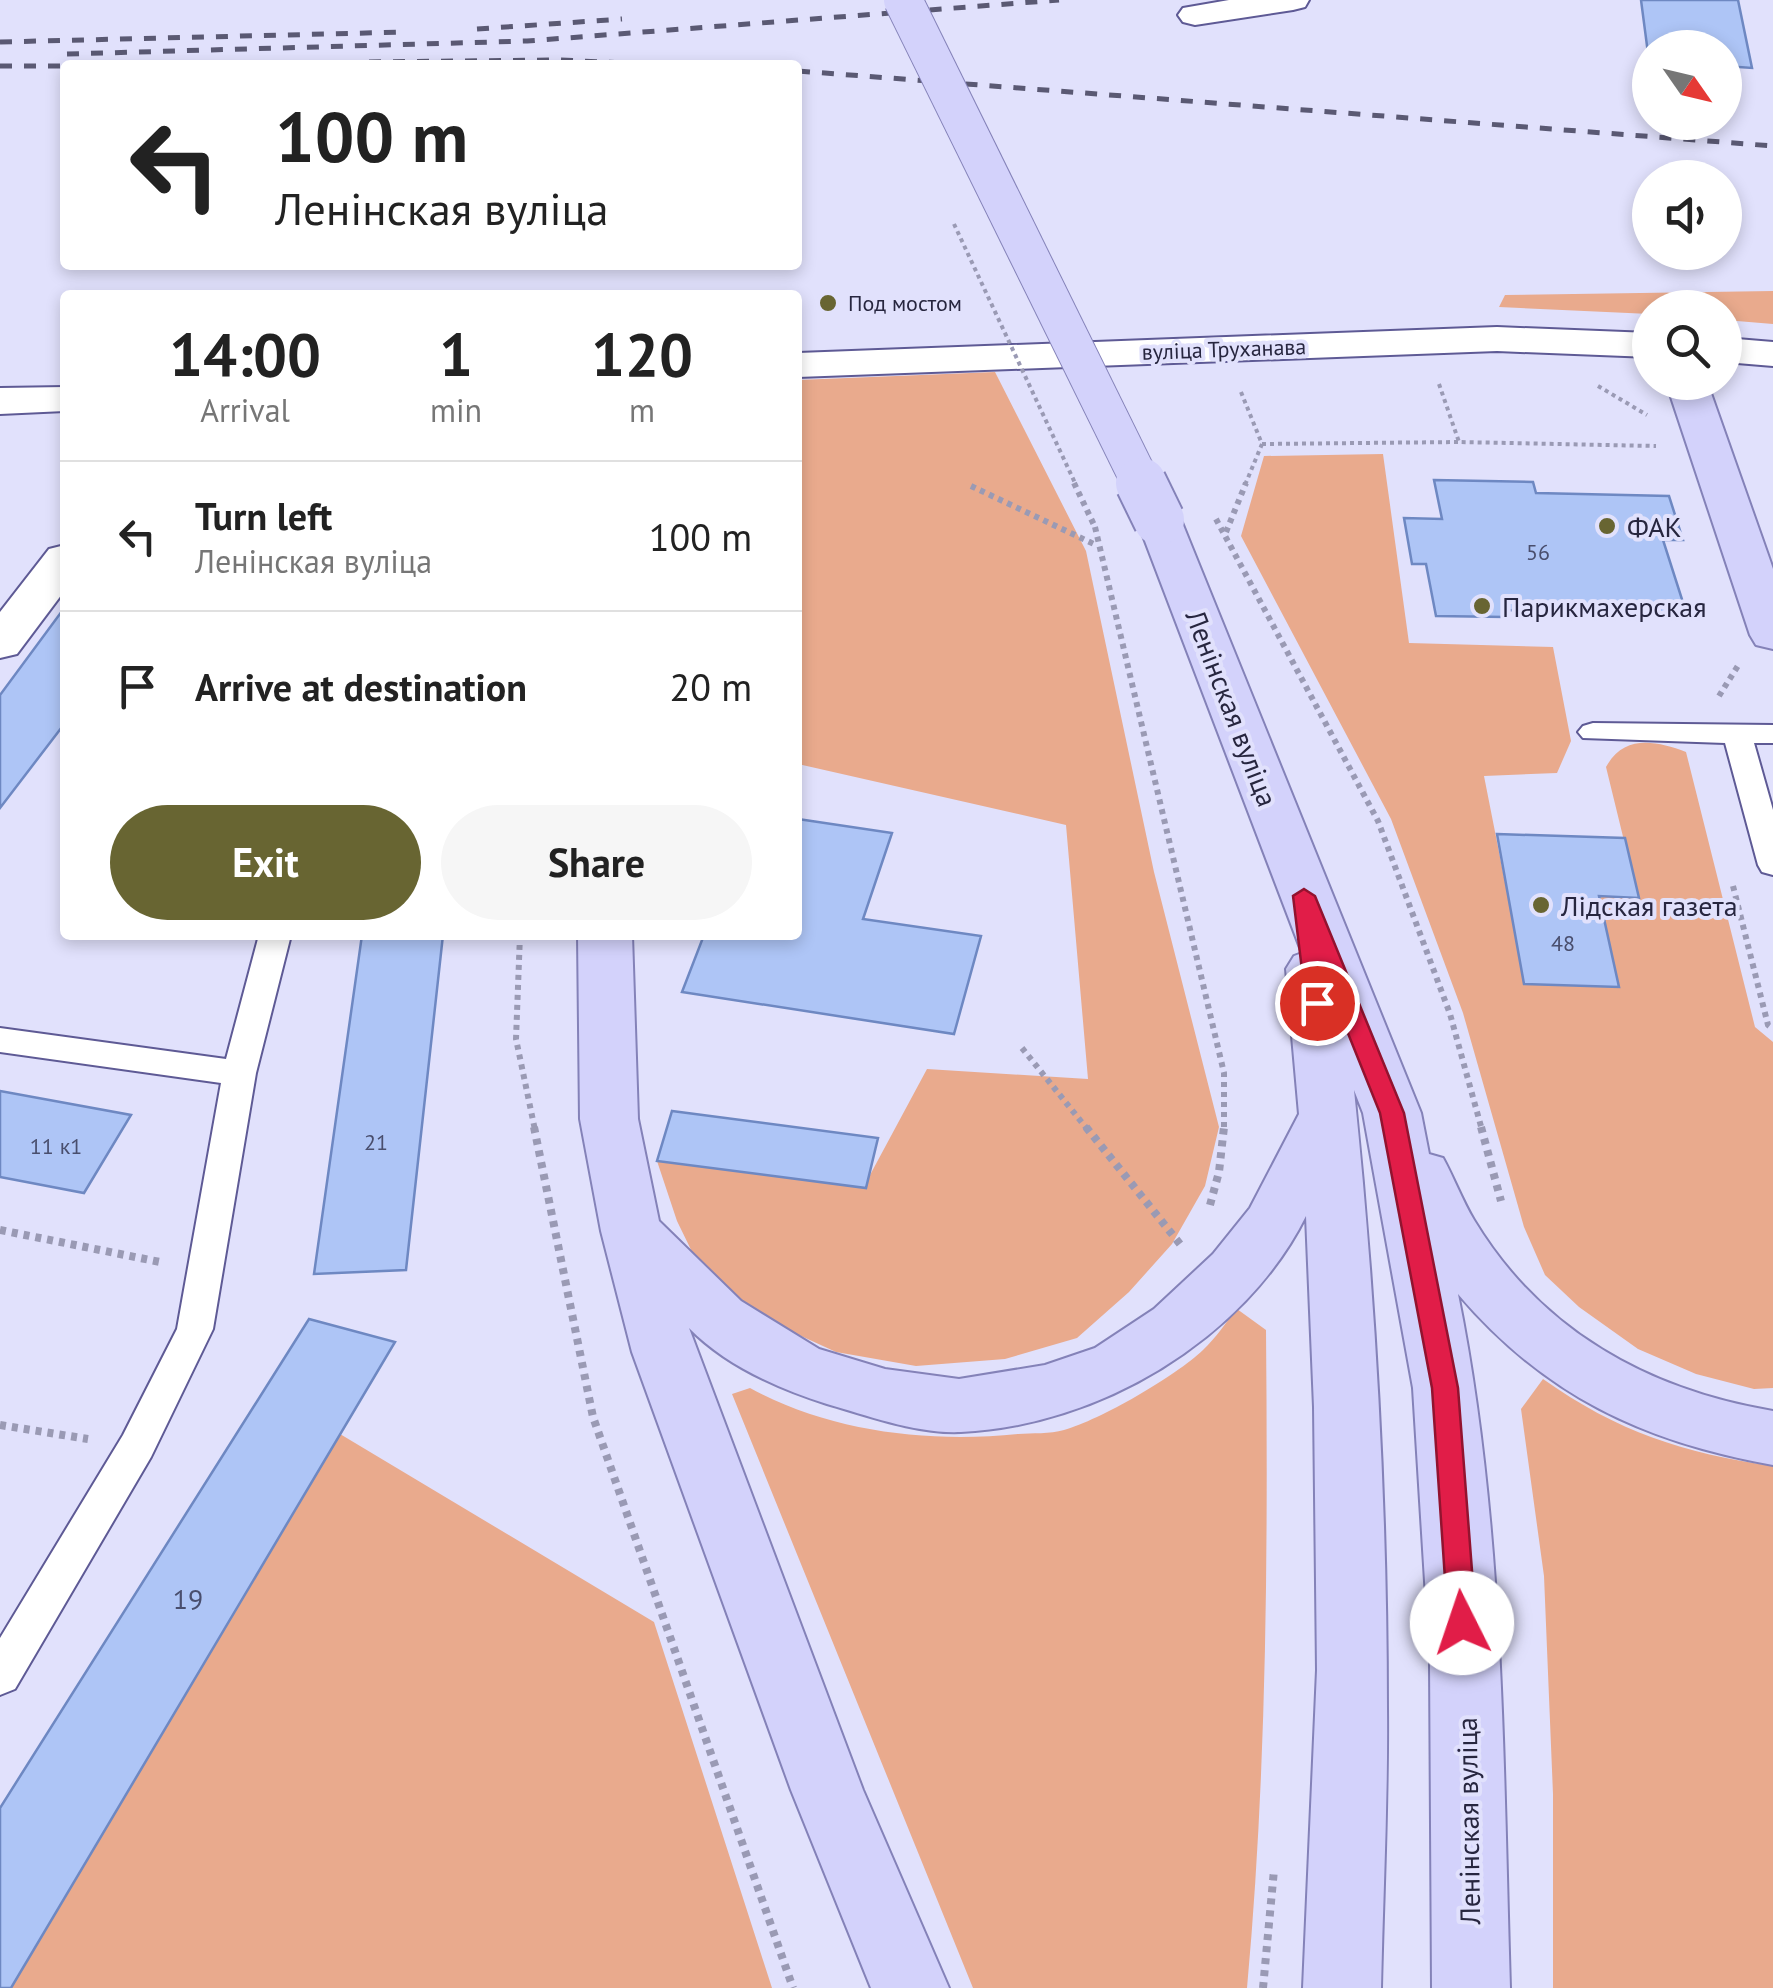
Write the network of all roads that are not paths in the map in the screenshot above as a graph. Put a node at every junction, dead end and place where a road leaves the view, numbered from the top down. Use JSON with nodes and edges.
{"nodes":[{"id":1,"x":903,"y":0,"type":"edge"},
{"id":2,"x":1292,"y":0,"type":"edge"},
{"id":3,"x":1195,"y":15,"type":"dead end"},
{"id":4,"x":1632,"y":344,"type":"edge"},
{"id":5,"x":1742,"y":351,"type":"edge"},
{"id":6,"x":1773,"y":354,"type":"edge"},
{"id":7,"x":802,"y":365,"type":"edge"},
{"id":8,"x":60,"y":399,"type":"edge"},
{"id":9,"x":1691,"y":400,"type":"edge"},
{"id":10,"x":0,"y":402,"type":"edge"},
{"id":11,"x":60,"y":566,"type":"edge"},
{"id":12,"x":1773,"y":635,"type":"edge"},
{"id":13,"x":0,"y":644,"type":"edge"},
{"id":14,"x":1593,"y":732,"type":"dead end"},
{"id":15,"x":1737,"y":734,"type":"junction"},
{"id":16,"x":1773,"y":734,"type":"edge"},
{"id":17,"x":1773,"y":865,"type":"edge"},
{"id":18,"x":274,"y":940,"type":"edge"},
{"id":19,"x":605,"y":940,"type":"edge"},
{"id":20,"x":0,"y":1040,"type":"edge"},
{"id":21,"x":238,"y":1073,"type":"junction"},
{"id":22,"x":1361,"y":1111,"type":"junction"},
{"id":23,"x":631,"y":1231,"type":"junction"},
{"id":24,"x":1773,"y":1438,"type":"edge"},
{"id":25,"x":0,"y":1676,"type":"edge"},
{"id":26,"x":910,"y":1988,"type":"edge"},
{"id":27,"x":1342,"y":1988,"type":"edge"},
{"id":28,"x":1471,"y":1988,"type":"edge"}],
"edges":[{"from":1,"to":22,"type":"main road","name":"Ленінская вуліца","bridge":true},
{"from":2,"to":3,"type":"main road"},
{"from":4,"to":7,"type":"main road","name":"вуліца Труханава"},
{"from":5,"to":6,"type":"main road"},
{"from":8,"to":10,"type":"main road"},
{"from":9,"to":12,"type":"main road"},
{"from":11,"to":13,"type":"main road"},
{"from":14,"to":15,"type":"lane"},
{"from":15,"to":16,"type":"lane"},
{"from":15,"to":17,"type":"lane"},
{"from":18,"to":21,"type":"lane"},
{"from":19,"to":23,"type":"main road"},
{"from":20,"to":21,"type":"lane"},
{"from":21,"to":25,"type":"lane"},
{"from":22,"to":23,"type":"main road"},
{"from":22,"to":24,"type":"main road"},
{"from":22,"to":27,"type":"main road","name":"Ленінская вуліца"},
{"from":22,"to":28,"type":"main road","name":"Ленінская вуліца"},
{"from":23,"to":26,"type":"main road"}]}
